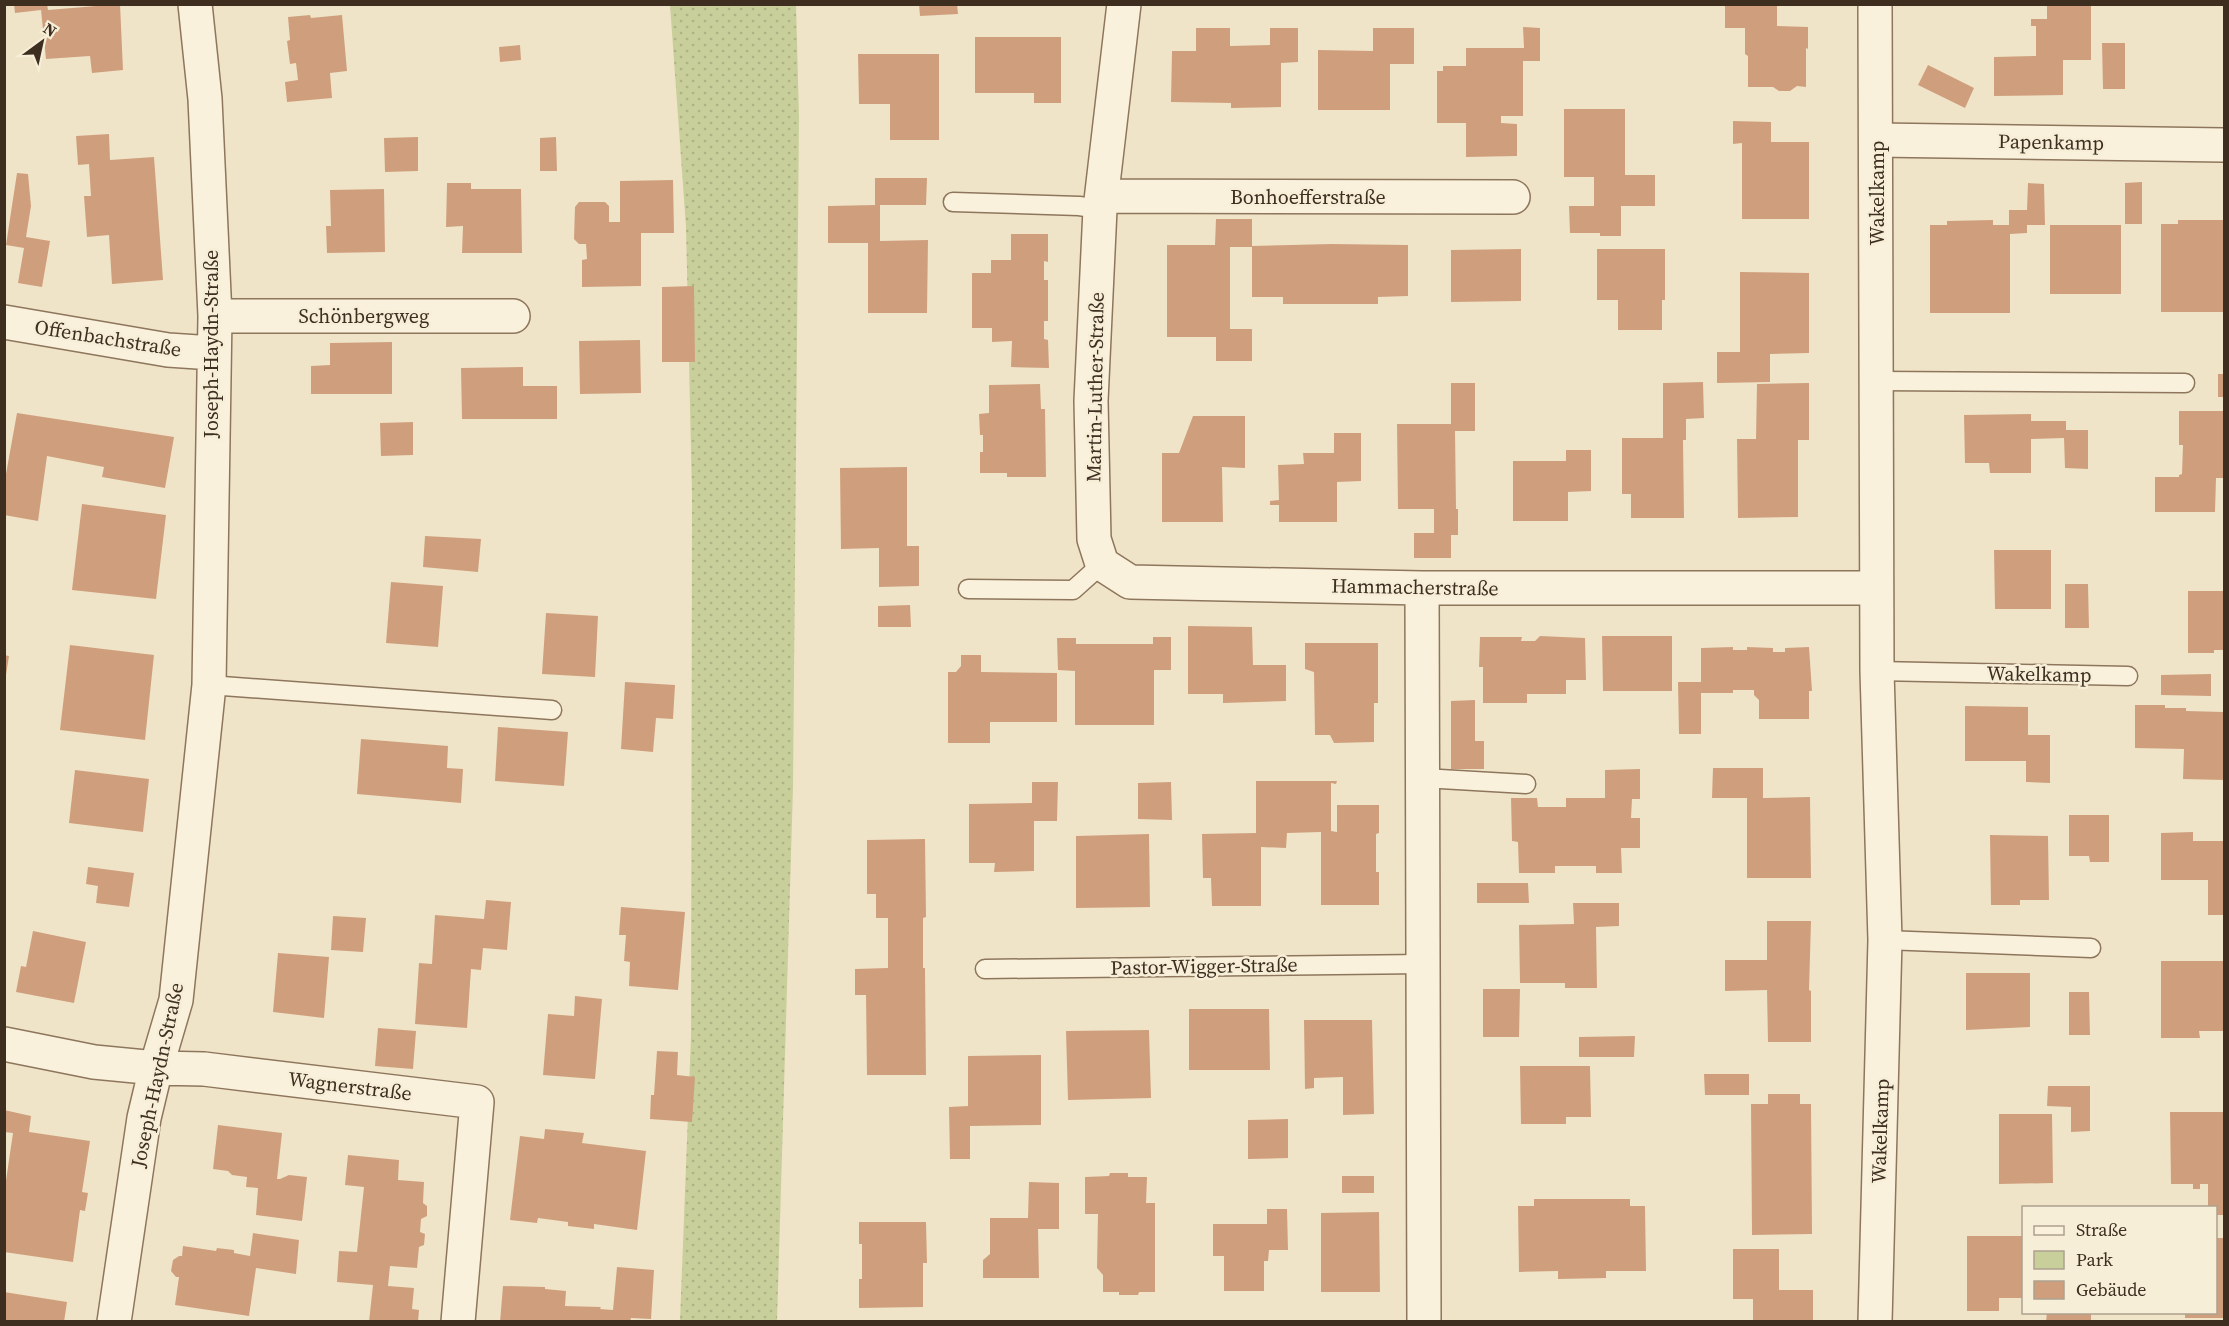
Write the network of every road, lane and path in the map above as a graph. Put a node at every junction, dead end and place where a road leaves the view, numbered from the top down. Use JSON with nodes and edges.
{"nodes":[{"id":1,"x":195,"y":4,"type":"edge"},
{"id":2,"x":1124,"y":4,"type":"edge"},
{"id":3,"x":1875,"y":4,"type":"edge"},
{"id":4,"x":1876,"y":140,"type":"junction"},
{"id":5,"x":2224,"y":145,"type":"edge"},
{"id":6,"x":1513,"y":197,"type":"dead end"},
{"id":7,"x":953,"y":202,"type":"dead end"},
{"id":8,"x":1101,"y":202,"type":"junction"},
{"id":9,"x":215,"y":316,"type":"junction"},
{"id":10,"x":513,"y":316,"type":"dead end"},
{"id":11,"x":4,"y":322,"type":"edge"},
{"id":12,"x":213,"y":353,"type":"junction"},
{"id":13,"x":1877,"y":381,"type":"junction"},
{"id":14,"x":2185,"y":383,"type":"dead end"},
{"id":15,"x":1102,"y":564,"type":"junction"},
{"id":16,"x":1422,"y":588,"type":"junction"},
{"id":17,"x":1876,"y":588,"type":"junction"},
{"id":18,"x":969,"y":589,"type":"dead end"},
{"id":19,"x":1877,"y":671,"type":"junction"},
{"id":20,"x":2128,"y":676,"type":"dead end"},
{"id":21,"x":208,"y":685,"type":"junction"},
{"id":22,"x":552,"y":710,"type":"dead end"},
{"id":23,"x":1423,"y":778,"type":"junction"},
{"id":24,"x":1526,"y":784,"type":"dead end"},
{"id":25,"x":1885,"y":940,"type":"junction"},
{"id":26,"x":2091,"y":948,"type":"dead end"},
{"id":27,"x":1424,"y":964,"type":"junction"},
{"id":28,"x":985,"y":969,"type":"dead end"},
{"id":29,"x":4,"y":1044,"type":"edge"},
{"id":30,"x":156,"y":1068,"type":"junction"},
{"id":31,"x":114,"y":1322,"type":"edge"},
{"id":32,"x":458,"y":1322,"type":"edge"},
{"id":33,"x":1424,"y":1322,"type":"edge"},
{"id":34,"x":1875,"y":1322,"type":"edge"}],
"edges":[{"from":1,"to":9,"type":"street","name":"Joseph-Haydn-Straße"},
{"from":2,"to":8,"type":"street","name":"Martin-Luther-Straße"},
{"from":3,"to":4,"type":"street","name":"Wakelkamp"},
{"from":4,"to":5,"type":"street","name":"Papenkamp"},
{"from":4,"to":13,"type":"street","name":"Wakelkamp"},
{"from":6,"to":8,"type":"street","name":"Bonhoefferstraße"},
{"from":7,"to":8,"type":"lane"},
{"from":8,"to":15,"type":"street","name":"Martin-Luther-Straße"},
{"from":9,"to":10,"type":"street","name":"Schönbergweg"},
{"from":9,"to":12,"type":"street","name":"Joseph-Haydn-Straße"},
{"from":11,"to":12,"type":"street","name":"Offenbachstraße"},
{"from":12,"to":21,"type":"street","name":"Joseph-Haydn-Straße"},
{"from":13,"to":14,"type":"lane"},
{"from":13,"to":17,"type":"street","name":"Wakelkamp"},
{"from":15,"to":16,"type":"street","name":"Hammacherstraße"},
{"from":15,"to":18,"type":"lane"},
{"from":16,"to":17,"type":"street","name":"Hammacherstraße"},
{"from":16,"to":23,"type":"street"},
{"from":17,"to":19,"type":"street","name":"Wakelkamp"},
{"from":19,"to":20,"type":"lane","name":"Wakelkamp"},
{"from":19,"to":25,"type":"street","name":"Wakelkamp"},
{"from":21,"to":22,"type":"lane"},
{"from":21,"to":30,"type":"street","name":"Joseph-Haydn-Straße"},
{"from":23,"to":24,"type":"lane"},
{"from":23,"to":27,"type":"street"},
{"from":25,"to":26,"type":"lane"},
{"from":25,"to":34,"type":"street","name":"Wakelkamp"},
{"from":27,"to":28,"type":"lane","name":"Pastor-Wigger-Straße"},
{"from":27,"to":33,"type":"street"},
{"from":29,"to":30,"type":"street","name":"Wagnerstraße"},
{"from":30,"to":31,"type":"street","name":"Joseph-Haydn-Straße"},
{"from":30,"to":32,"type":"street","name":"Wagnerstraße"}]}
